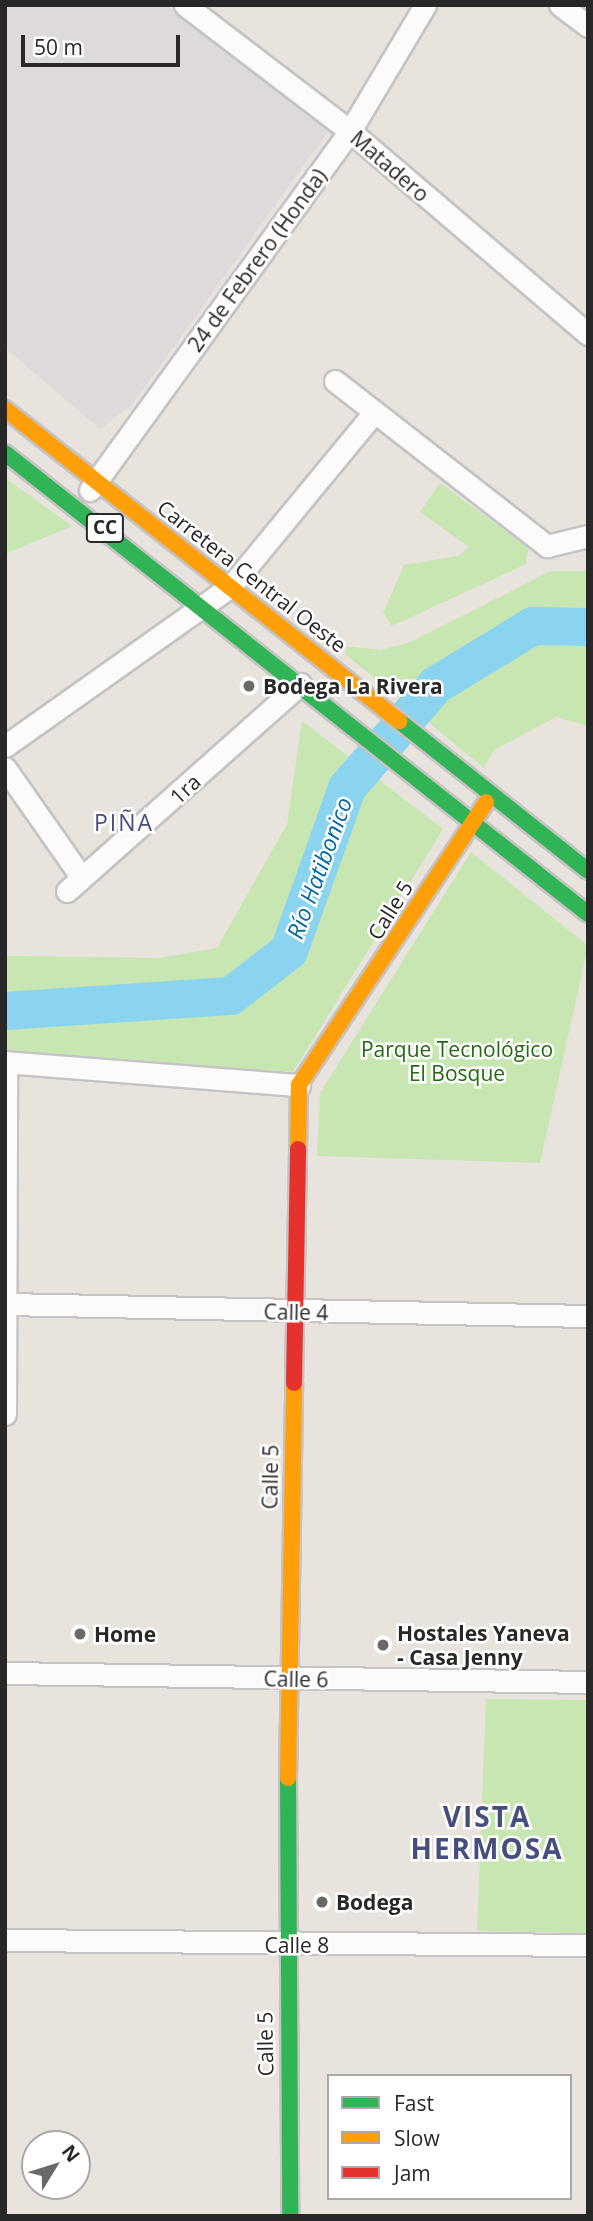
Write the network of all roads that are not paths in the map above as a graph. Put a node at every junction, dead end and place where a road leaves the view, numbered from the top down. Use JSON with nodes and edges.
{"nodes":[{"id":1,"x":185,"y":5,"type":"edge"},
{"id":2,"x":425,"y":5,"type":"edge"},
{"id":3,"x":560,"y":5,"type":"edge"},
{"id":4,"x":588,"y":26,"type":"edge"},
{"id":5,"x":350,"y":131,"type":"junction"},
{"id":6,"x":588,"y":334,"type":"edge"},
{"id":7,"x":335,"y":381,"type":"dead end"},
{"id":8,"x":5,"y":409,"type":"edge"},
{"id":9,"x":373,"y":414,"type":"junction"},
{"id":10,"x":5,"y":453,"type":"edge"},
{"id":11,"x":97,"y":481,"type":"junction"},
{"id":12,"x":77,"y":508,"type":"junction"},
{"id":13,"x":588,"y":536,"type":"edge"},
{"id":14,"x":231,"y":586,"type":"junction"},
{"id":15,"x":203,"y":606,"type":"junction"},
{"id":16,"x":305,"y":688,"type":"junction"},
{"id":17,"x":5,"y":746,"type":"edge"},
{"id":18,"x":5,"y":768,"type":"edge"},
{"id":19,"x":491,"y":796,"type":"junction"},
{"id":20,"x":471,"y":822,"type":"junction"},
{"id":21,"x":588,"y":871,"type":"edge"},
{"id":22,"x":588,"y":914,"type":"edge"},
{"id":23,"x":6,"y":1062,"type":"edge"},
{"id":24,"x":299,"y":1085,"type":"junction"},
{"id":25,"x":7,"y":1304,"type":"edge"},
{"id":26,"x":293,"y":1312,"type":"junction"},
{"id":27,"x":588,"y":1316,"type":"edge"},
{"id":28,"x":5,"y":1414,"type":"edge"},
{"id":29,"x":5,"y":1673,"type":"edge"},
{"id":30,"x":289,"y":1679,"type":"junction"},
{"id":31,"x":588,"y":1682,"type":"edge"},
{"id":32,"x":5,"y":1940,"type":"edge"},
{"id":33,"x":285,"y":1945,"type":"junction"},
{"id":34,"x":588,"y":1945,"type":"edge"},
{"id":35,"x":290,"y":2216,"type":"edge"}],
"edges":[{"from":1,"to":5,"type":"street","name":"Matadero"},
{"from":2,"to":5,"type":"street","name":"24 de Febrero (Honda)"},
{"from":3,"to":4,"type":"street"},
{"from":5,"to":6,"type":"street","name":"Matadero"},
{"from":5,"to":11,"type":"street","name":"24 de Febrero (Honda)"},
{"from":7,"to":9,"type":"street"},
{"from":8,"to":11,"type":"main road","name":"Carretera Central Oeste","number":"CC"},
{"from":9,"to":13,"type":"street"},
{"from":9,"to":14,"type":"street"},
{"from":10,"to":12,"type":"main road","number":"CC"},
{"from":11,"to":12,"type":"street","name":"24 de Febrero (Honda)"},
{"from":11,"to":14,"type":"main road","name":"Carretera Central Oeste","number":"CC"},
{"from":12,"to":15,"type":"main road","number":"CC"},
{"from":14,"to":15,"type":"street"},
{"from":14,"to":19,"type":"main road","name":"Carretera Central Oeste","number":"CC"},
{"from":15,"to":16,"type":"main road","number":"CC"},
{"from":15,"to":17,"type":"street"},
{"from":16,"to":18,"type":"street","name":"1ra"},
{"from":16,"to":20,"type":"main road","number":"CC"},
{"from":19,"to":20,"type":"main road","name":"Calle 5"},
{"from":19,"to":21,"type":"main road","number":"CC"},
{"from":20,"to":22,"type":"main road","number":"CC"},
{"from":20,"to":24,"type":"main road","name":"Calle 5"},
{"from":23,"to":24,"type":"street"},
{"from":23,"to":25,"type":"street"},
{"from":24,"to":26,"type":"main road","name":"Calle 5"},
{"from":25,"to":26,"type":"street","name":"Calle 4"},
{"from":25,"to":28,"type":"street"},
{"from":26,"to":27,"type":"street","name":"Calle 4"},
{"from":26,"to":30,"type":"main road","name":"Calle 5"},
{"from":29,"to":30,"type":"street","name":"Calle 6"},
{"from":30,"to":31,"type":"street","name":"Calle 6"},
{"from":30,"to":33,"type":"main road","name":"Calle 5"},
{"from":32,"to":33,"type":"street","name":"Calle 8"},
{"from":33,"to":34,"type":"street","name":"Calle 8"},
{"from":33,"to":35,"type":"main road","name":"Calle 5"}]}
